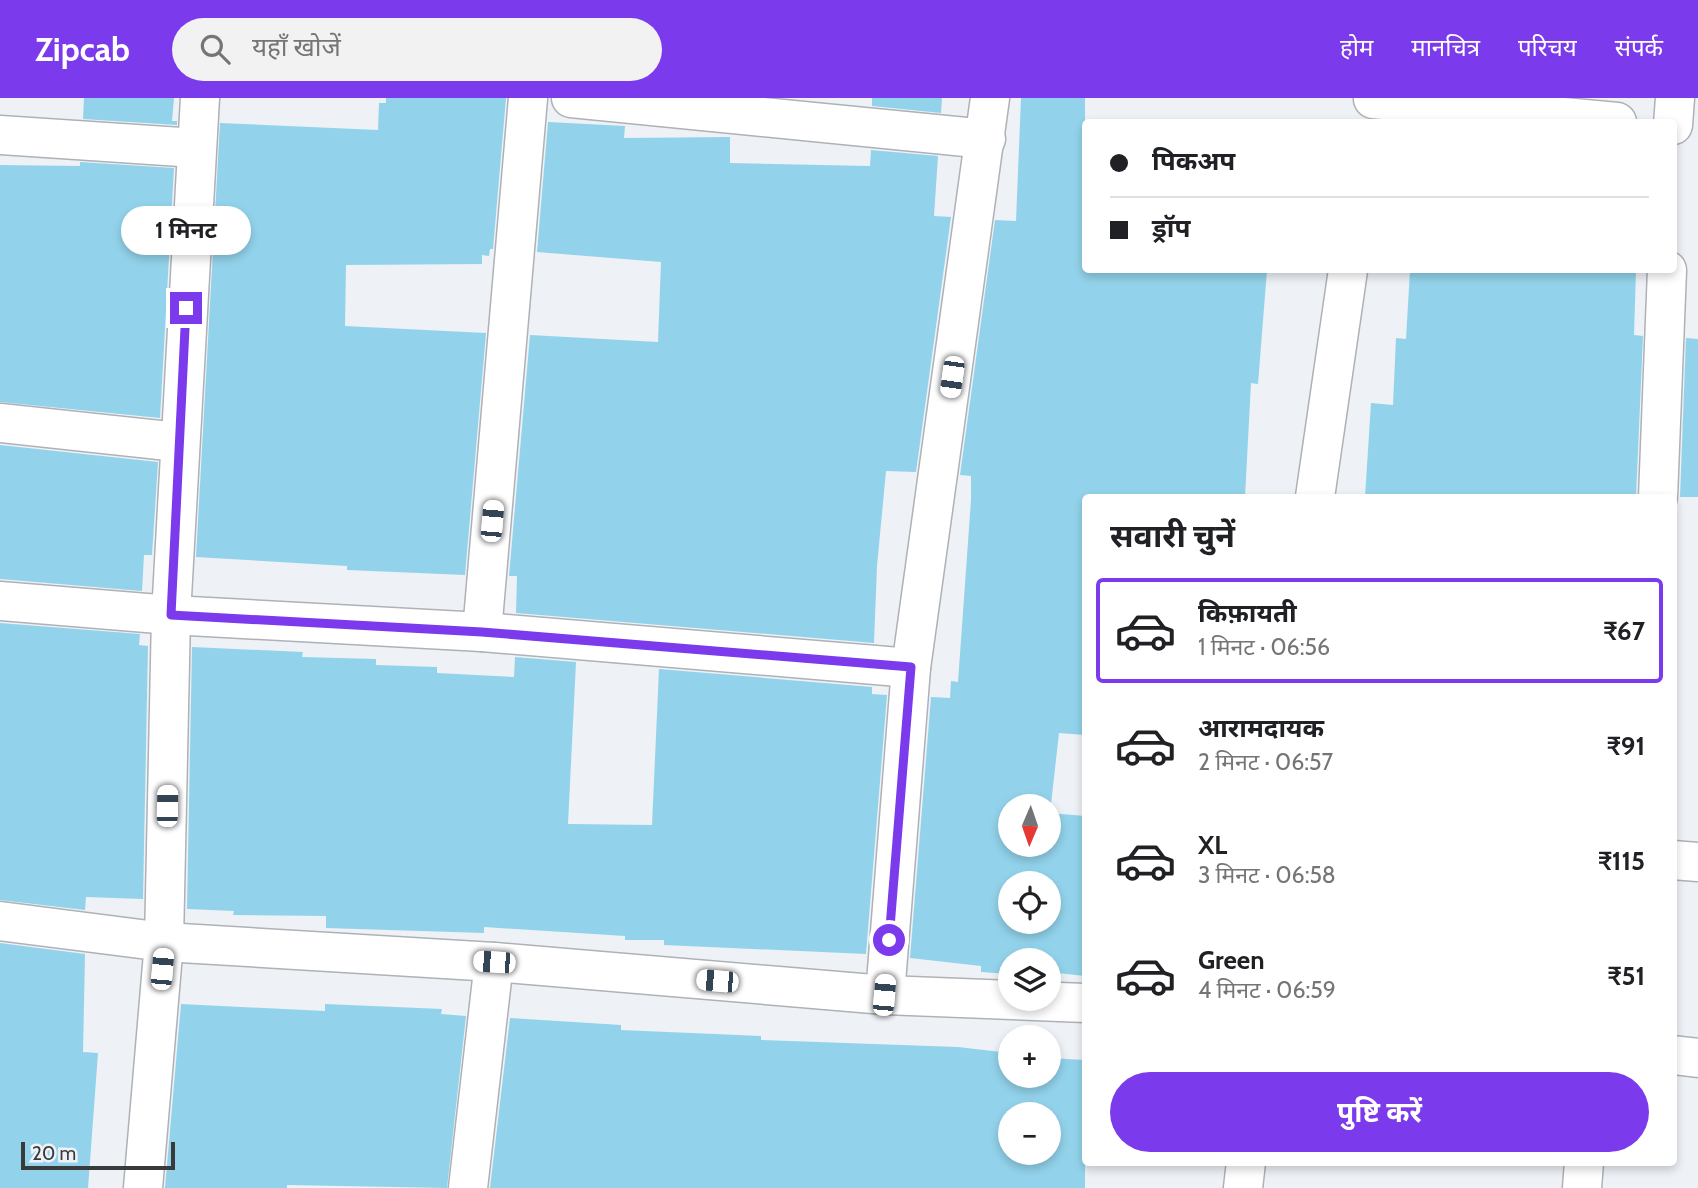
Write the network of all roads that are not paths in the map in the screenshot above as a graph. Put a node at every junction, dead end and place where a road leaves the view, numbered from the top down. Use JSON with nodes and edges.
{"nodes":[{"id":1,"x":200,"y":98,"type":"edge"},
{"id":2,"x":528,"y":98,"type":"edge"},
{"id":3,"x":571,"y":98,"type":"edge"},
{"id":4,"x":990,"y":98,"type":"edge"},
{"id":5,"x":1373,"y":98,"type":"edge"},
{"id":6,"x":1675,"y":98,"type":"edge"},
{"id":7,"x":1370,"y":119,"type":"edge"},
{"id":8,"x":1586,"y":119,"type":"edge"},
{"id":9,"x":1674,"y":119,"type":"edge"},
{"id":10,"x":1677,"y":127,"type":"edge"},
{"id":11,"x":1698,"y":130,"type":"edge"},
{"id":12,"x":0,"y":135,"type":"edge"},
{"id":13,"x":986,"y":139,"type":"junction"},
{"id":14,"x":196,"y":148,"type":"junction"},
{"id":15,"x":1348,"y":273,"type":"edge"},
{"id":16,"x":1667,"y":273,"type":"edge"},
{"id":17,"x":0,"y":423,"type":"edge"},
{"id":18,"x":178,"y":442,"type":"junction"},
{"id":19,"x":1315,"y":494,"type":"edge"},
{"id":20,"x":1658,"y":494,"type":"edge"},
{"id":21,"x":0,"y":601,"type":"edge"},
{"id":22,"x":171,"y":615,"type":"junction"},
{"id":23,"x":482,"y":632,"type":"junction"},
{"id":24,"x":911,"y":667,"type":"junction"},
{"id":25,"x":1677,"y":860,"type":"edge"},
{"id":26,"x":1698,"y":862,"type":"edge"},
{"id":27,"x":0,"y":921,"type":"edge"},
{"id":28,"x":164,"y":942,"type":"junction"},
{"id":29,"x":494,"y":962,"type":"junction"},
{"id":30,"x":884,"y":995,"type":"junction"},
{"id":31,"x":1082,"y":1003,"type":"edge"},
{"id":32,"x":1677,"y":1055,"type":"edge"},
{"id":33,"x":1698,"y":1058,"type":"edge"},
{"id":34,"x":1246,"y":1166,"type":"edge"},
{"id":35,"x":1584,"y":1166,"type":"edge"},
{"id":36,"x":143,"y":1188,"type":"edge"},
{"id":37,"x":468,"y":1188,"type":"edge"},
{"id":38,"x":1243,"y":1188,"type":"edge"},
{"id":39,"x":1582,"y":1188,"type":"edge"}],
"edges":[{"from":1,"to":14,"type":"street"},
{"from":2,"to":23,"type":"street"},
{"from":3,"to":13,"type":"street"},
{"from":4,"to":13,"type":"street"},
{"from":5,"to":7,"type":"street"},
{"from":5,"to":8,"type":"street"},
{"from":6,"to":9,"type":"street"},
{"from":10,"to":11,"type":"street"},
{"from":12,"to":14,"type":"street"},
{"from":13,"to":24,"type":"street"},
{"from":14,"to":18,"type":"street"},
{"from":15,"to":19,"type":"street"},
{"from":16,"to":20,"type":"street"},
{"from":17,"to":18,"type":"street"},
{"from":18,"to":22,"type":"street"},
{"from":21,"to":22,"type":"street"},
{"from":22,"to":23,"type":"street"},
{"from":22,"to":28,"type":"street"},
{"from":23,"to":24,"type":"street"},
{"from":24,"to":30,"type":"street"},
{"from":25,"to":26,"type":"street"},
{"from":27,"to":28,"type":"street"},
{"from":28,"to":29,"type":"street"},
{"from":28,"to":36,"type":"street"},
{"from":29,"to":30,"type":"street"},
{"from":29,"to":37,"type":"street"},
{"from":30,"to":31,"type":"street"},
{"from":32,"to":33,"type":"street"},
{"from":34,"to":38,"type":"street"},
{"from":35,"to":39,"type":"street"}]}
